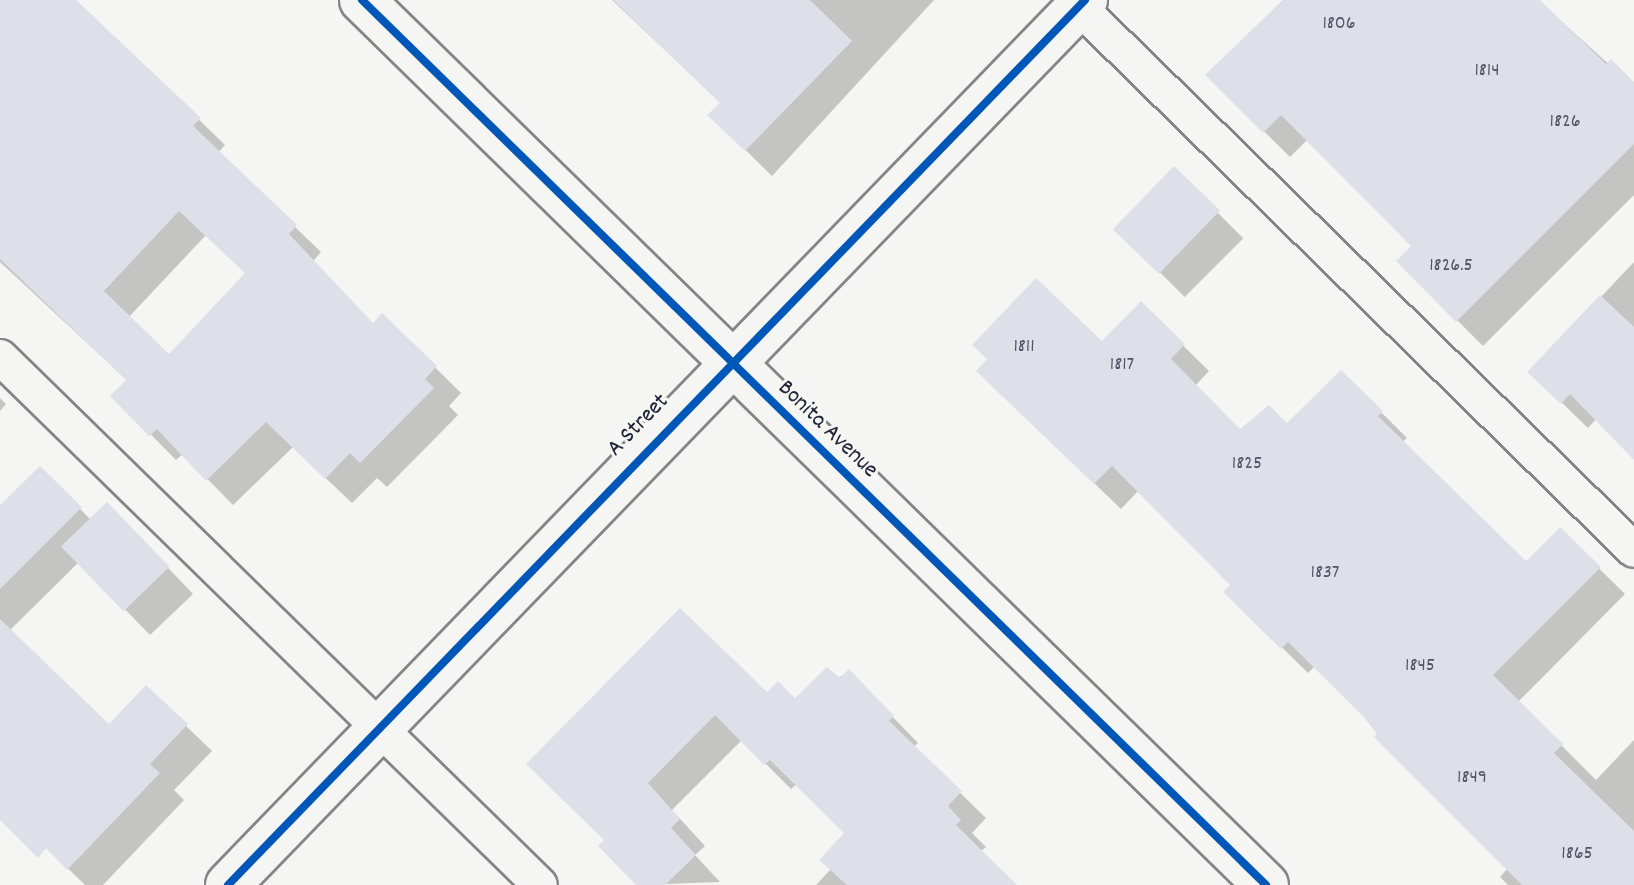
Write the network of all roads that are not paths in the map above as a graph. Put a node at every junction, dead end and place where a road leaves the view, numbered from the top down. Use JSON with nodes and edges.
{"nodes":[{"id":1,"x":362,"y":0,"type":"edge"},
{"id":2,"x":1078,"y":2,"type":"edge"},
{"id":3,"x":0,"y":357,"type":"edge"},
{"id":4,"x":728,"y":362,"type":"junction"},
{"id":5,"x":1634,"y":550,"type":"edge"},
{"id":6,"x":376,"y":728,"type":"junction"},
{"id":7,"x":228,"y":885,"type":"edge"},
{"id":8,"x":540,"y":885,"type":"edge"},
{"id":9,"x":1266,"y":885,"type":"edge"}],
"edges":[{"from":1,"to":4,"type":"main road","name":"Bonita Avenue"},
{"from":2,"to":4,"type":"main road","name":"A Street"},
{"from":2,"to":5,"type":"lane"},
{"from":3,"to":6,"type":"lane"},
{"from":4,"to":6,"type":"main road","name":"A Street"},
{"from":4,"to":9,"type":"main road","name":"Bonita Avenue"},
{"from":6,"to":7,"type":"main road","name":"A Street"},
{"from":6,"to":8,"type":"lane"}]}
